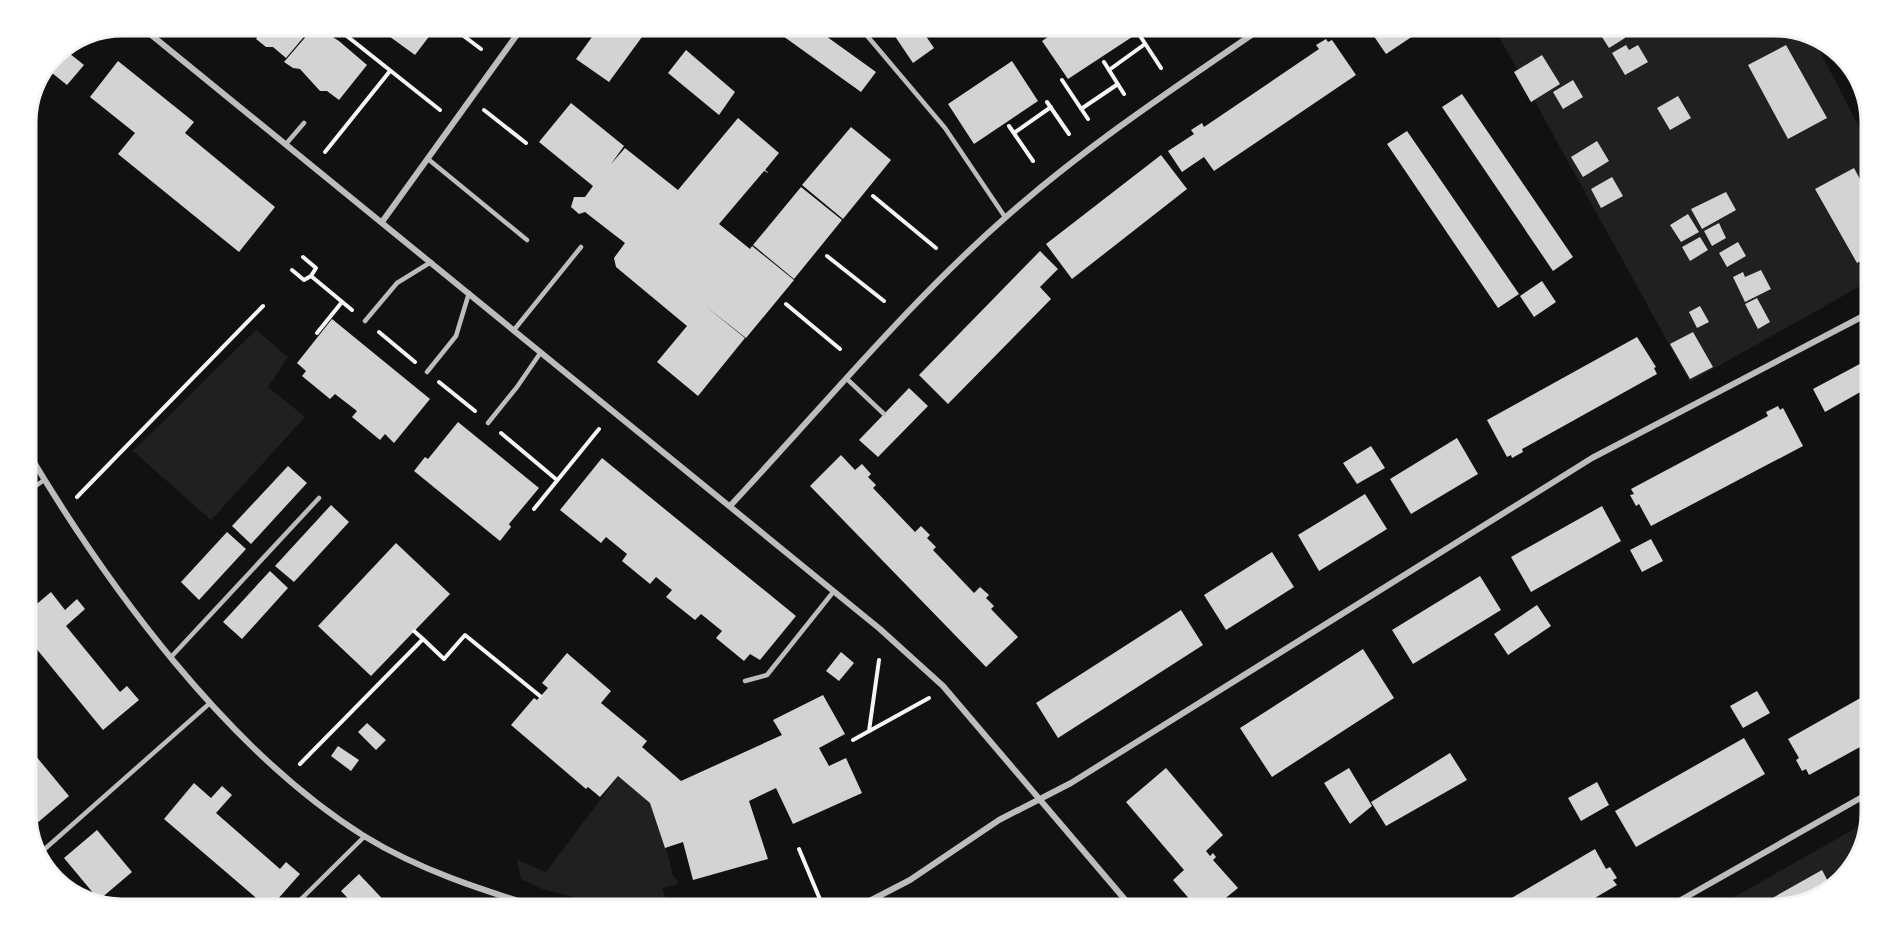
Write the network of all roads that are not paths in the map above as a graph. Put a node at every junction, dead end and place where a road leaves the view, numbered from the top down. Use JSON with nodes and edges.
{"nodes":[{"id":1,"x":151,"y":36,"type":"edge"},
{"id":2,"x":517,"y":36,"type":"edge"},
{"id":3,"x":867,"y":36,"type":"edge"},
{"id":4,"x":1252,"y":36,"type":"edge"},
{"id":5,"x":304,"y":123,"type":"dead end"},
{"id":6,"x":286,"y":144,"type":"junction"},
{"id":7,"x":428,"y":159,"type":"junction"},
{"id":8,"x":1005,"y":217,"type":"junction"},
{"id":9,"x":382,"y":222,"type":"junction"},
{"id":10,"x":527,"y":240,"type":"dead end"},
{"id":11,"x":581,"y":247,"type":"dead end"},
{"id":12,"x":431,"y":262,"type":"junction"},
{"id":13,"x":469,"y":293,"type":"junction"},
{"id":14,"x":1861,"y":317,"type":"edge"},
{"id":15,"x":365,"y":321,"type":"dead end"},
{"id":16,"x":514,"y":330,"type":"junction"},
{"id":17,"x":541,"y":352,"type":"junction"},
{"id":18,"x":427,"y":372,"type":"dead end"},
{"id":19,"x":847,"y":379,"type":"junction"},
{"id":20,"x":884,"y":414,"type":"dead end"},
{"id":21,"x":488,"y":423,"type":"dead end"},
{"id":22,"x":36,"y":466,"type":"edge"},
{"id":23,"x":44,"y":480,"type":"junction"},
{"id":24,"x":36,"y":486,"type":"edge"},
{"id":25,"x":319,"y":498,"type":"dead end"},
{"id":26,"x":730,"y":506,"type":"junction"},
{"id":27,"x":834,"y":591,"type":"junction"},
{"id":28,"x":172,"y":656,"type":"junction"},
{"id":29,"x":745,"y":681,"type":"dead end"},
{"id":30,"x":210,"y":703,"type":"junction"},
{"id":31,"x":1861,"y":798,"type":"edge"},
{"id":32,"x":1040,"y":799,"type":"junction"},
{"id":33,"x":365,"y":836,"type":"junction"},
{"id":34,"x":44,"y":849,"type":"edge"},
{"id":35,"x":301,"y":899,"type":"edge"},
{"id":36,"x":511,"y":899,"type":"edge"},
{"id":37,"x":873,"y":899,"type":"edge"},
{"id":38,"x":1125,"y":899,"type":"edge"},
{"id":39,"x":1683,"y":899,"type":"edge"}],
"edges":[{"from":1,"to":6,"type":"street"},
{"from":2,"to":7,"type":"street"},
{"from":3,"to":8,"type":"lane"},
{"from":4,"to":8,"type":"street"},
{"from":5,"to":6,"type":"lane"},
{"from":6,"to":9,"type":"street"},
{"from":7,"to":9,"type":"street"},
{"from":7,"to":10,"type":"lane"},
{"from":8,"to":19,"type":"street"},
{"from":9,"to":12,"type":"street"},
{"from":11,"to":16,"type":"lane"},
{"from":12,"to":13,"type":"street"},
{"from":12,"to":15,"type":"lane"},
{"from":13,"to":16,"type":"street"},
{"from":13,"to":18,"type":"lane"},
{"from":14,"to":32,"type":"street"},
{"from":16,"to":17,"type":"street"},
{"from":17,"to":21,"type":"lane"},
{"from":17,"to":26,"type":"street"},
{"from":19,"to":20,"type":"lane"},
{"from":19,"to":26,"type":"street"},
{"from":22,"to":23,"type":"street"},
{"from":23,"to":24,"type":"lane"},
{"from":23,"to":28,"type":"street"},
{"from":25,"to":28,"type":"lane"},
{"from":26,"to":27,"type":"street"},
{"from":27,"to":29,"type":"lane"},
{"from":27,"to":32,"type":"street"},
{"from":28,"to":30,"type":"street"},
{"from":30,"to":33,"type":"street"},
{"from":30,"to":34,"type":"lane"},
{"from":31,"to":39,"type":"street"},
{"from":32,"to":37,"type":"street"},
{"from":32,"to":38,"type":"street"},
{"from":33,"to":35,"type":"lane"},
{"from":33,"to":36,"type":"street"}]}
